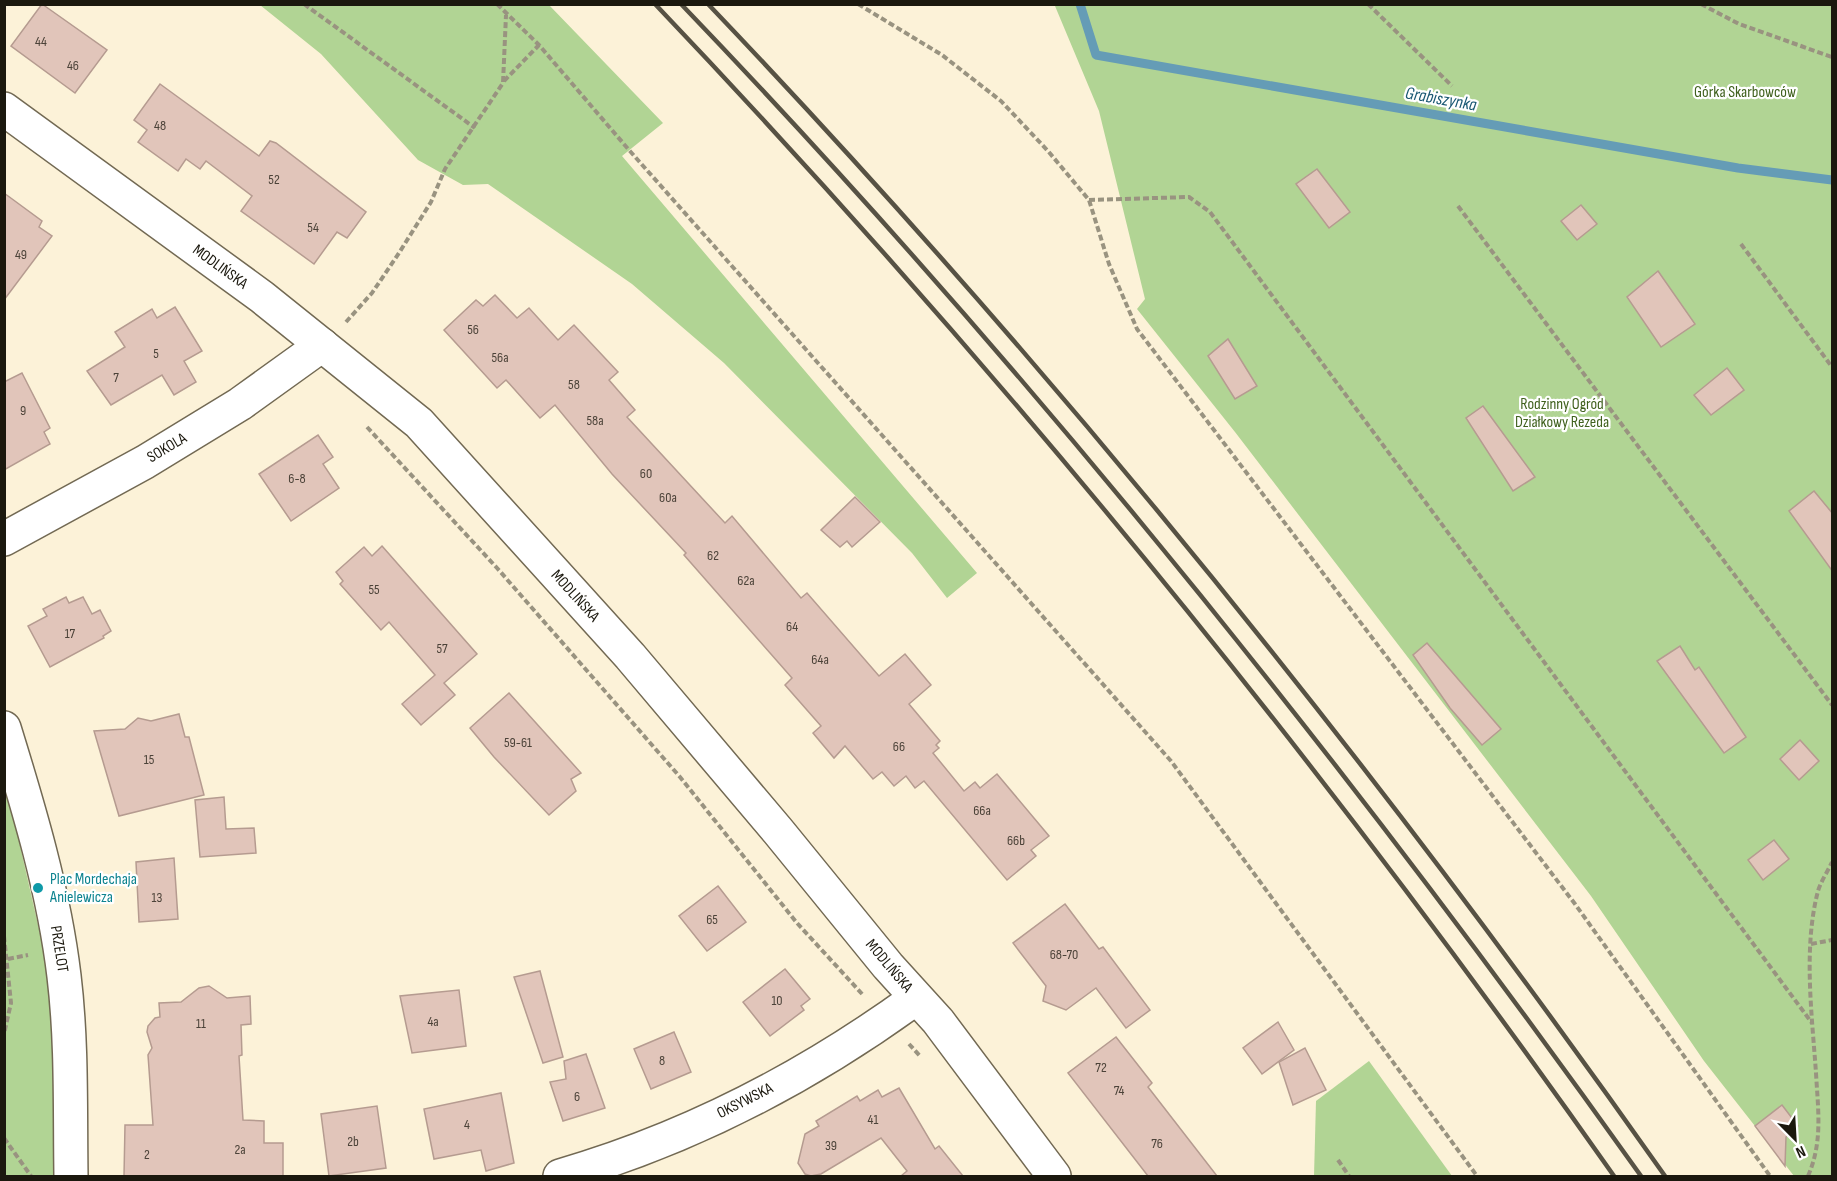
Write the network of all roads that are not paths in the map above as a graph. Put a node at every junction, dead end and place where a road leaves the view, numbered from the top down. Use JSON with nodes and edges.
{"nodes":[{"id":1,"x":4,"y":109,"type":"edge"},
{"id":2,"x":322,"y":345,"type":"junction"},
{"id":3,"x":4,"y":539,"type":"edge"},
{"id":4,"x":4,"y":728,"type":"edge"},
{"id":5,"x":916,"y":998,"type":"junction"},
{"id":6,"x":71,"y":1176,"type":"edge"},
{"id":7,"x":560,"y":1176,"type":"edge"},
{"id":8,"x":1054,"y":1176,"type":"edge"}],
"edges":[{"from":1,"to":2,"type":"street","name":"MODLIŃSKA"},
{"from":2,"to":3,"type":"street","name":"SOKOLA"},
{"from":2,"to":5,"type":"street","name":"MODLIŃSKA"},
{"from":4,"to":6,"type":"street","name":"PRZELOT"},
{"from":5,"to":7,"type":"street","name":"OKSYWSKA"},
{"from":5,"to":8,"type":"street","name":"MODLIŃSKA"}]}
